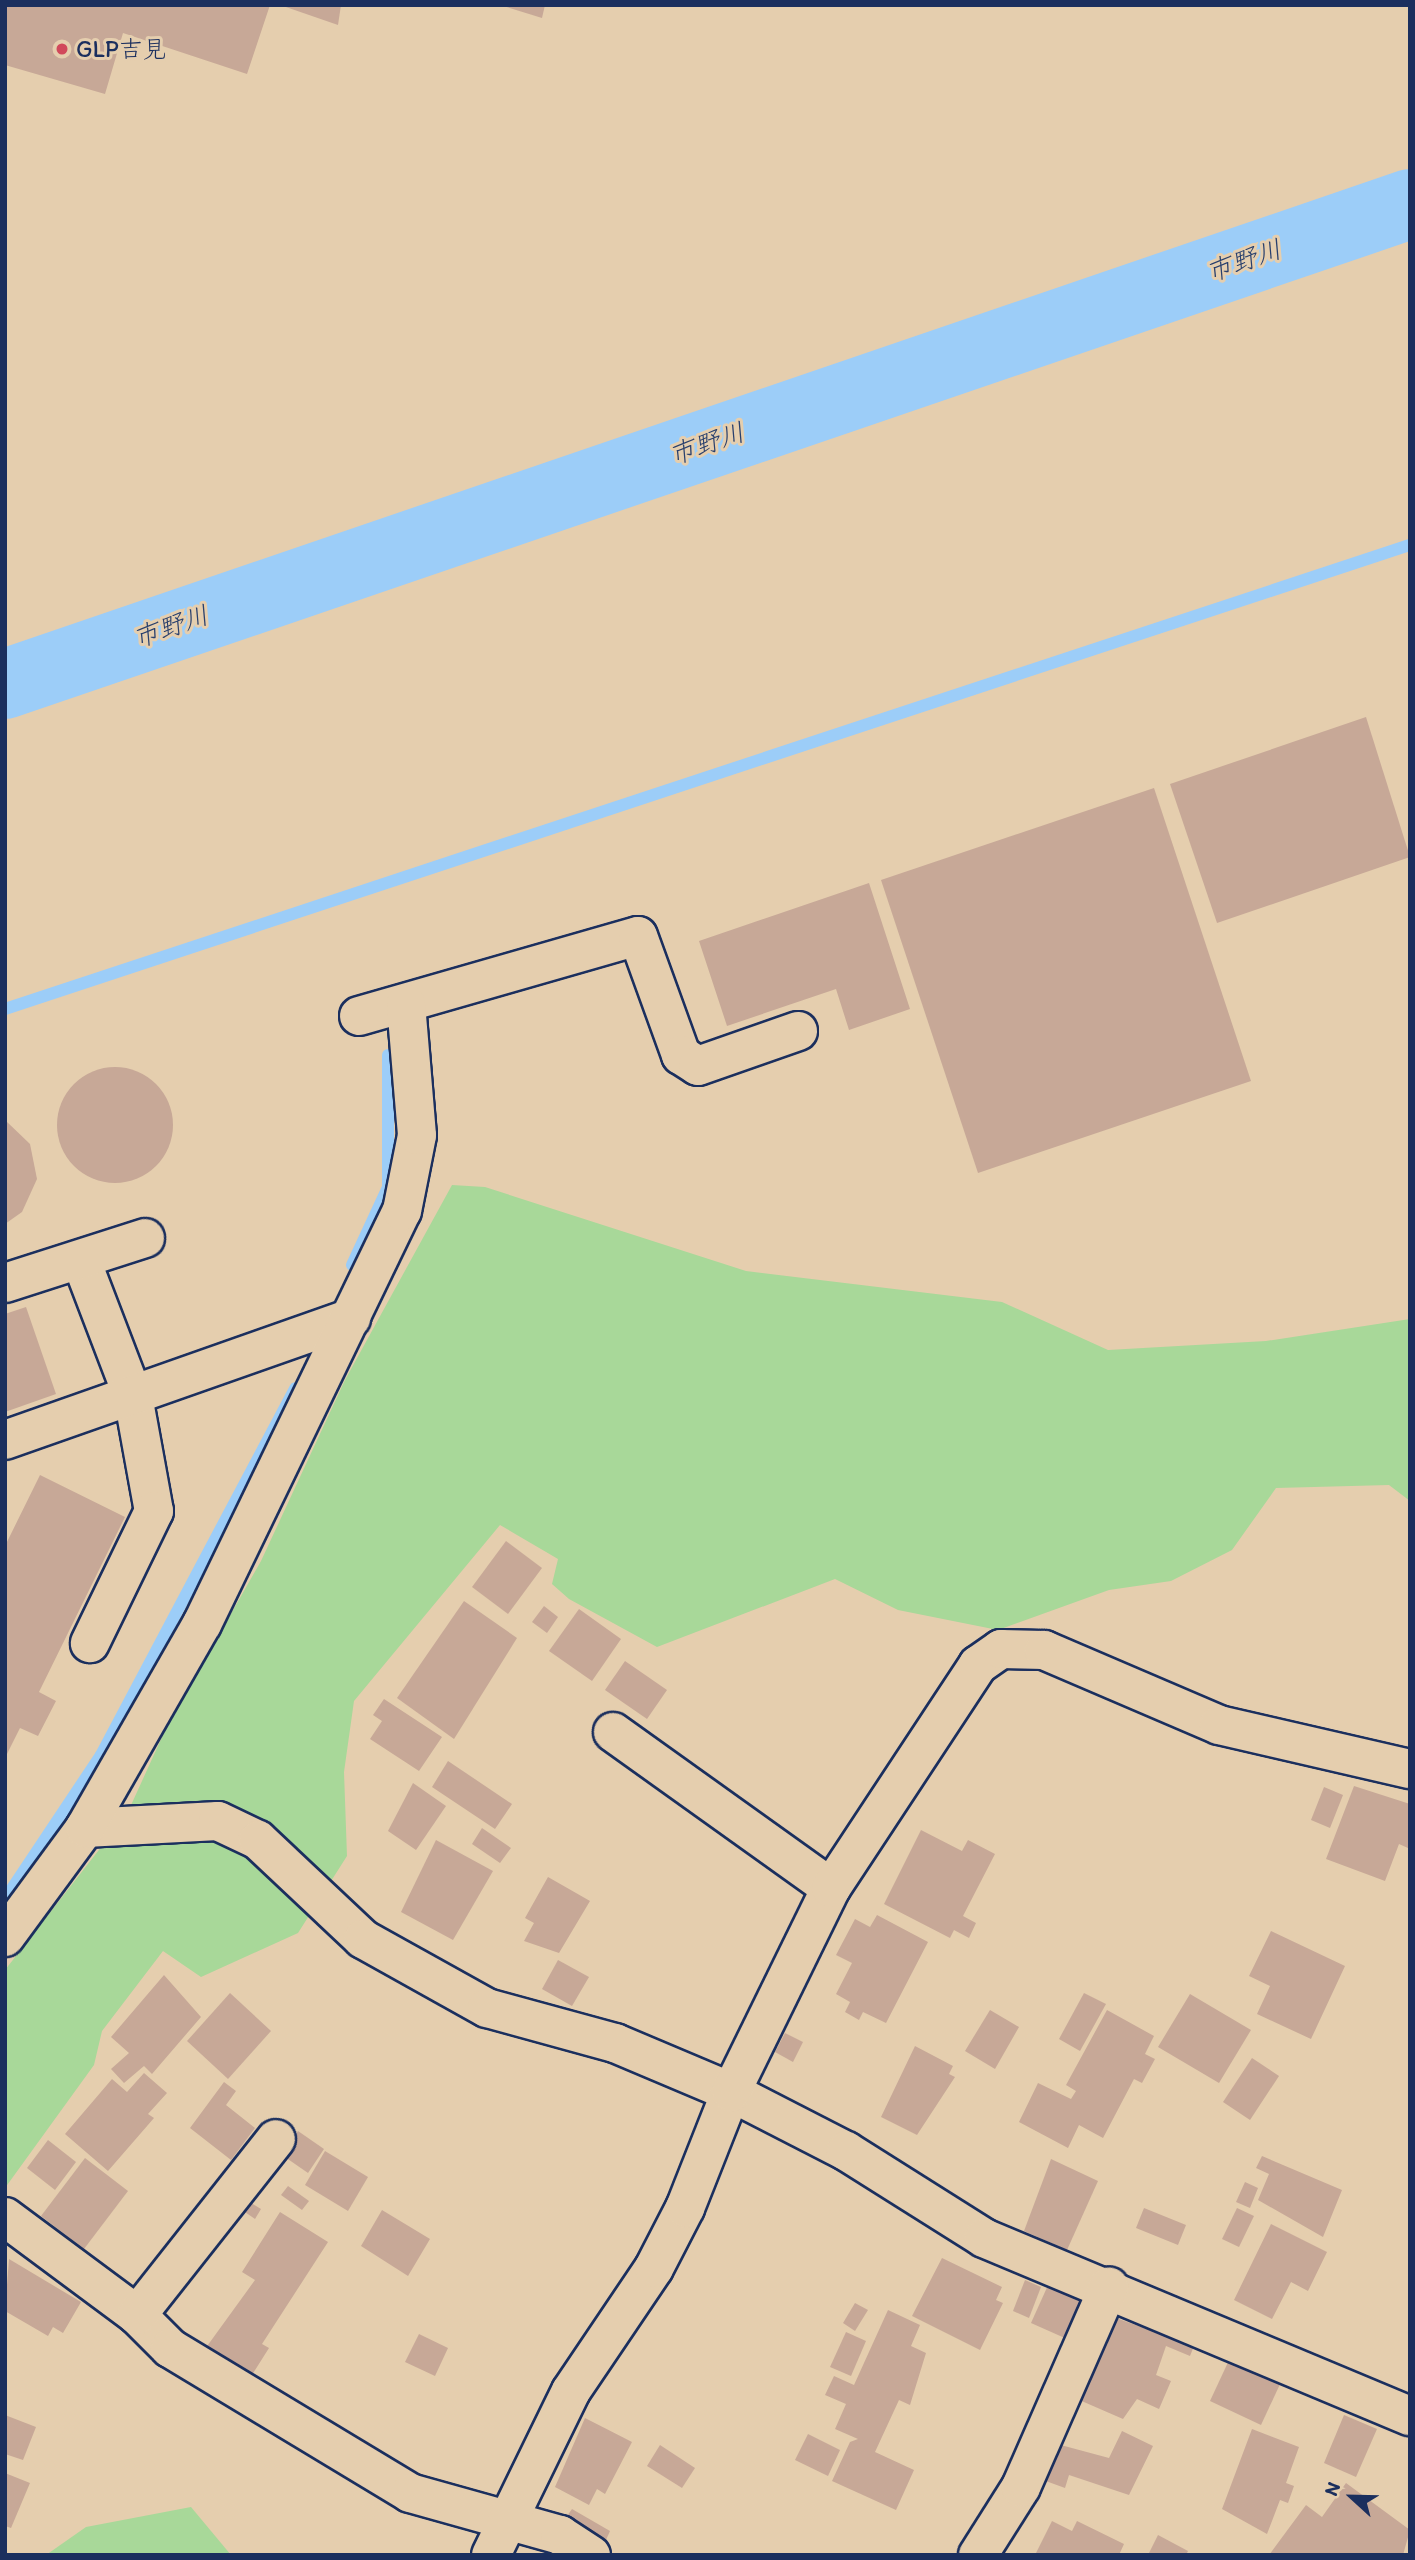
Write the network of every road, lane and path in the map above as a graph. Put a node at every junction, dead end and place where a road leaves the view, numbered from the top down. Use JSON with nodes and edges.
{"nodes":[{"id":1,"x":406,"y":1003,"type":"junction"},
{"id":2,"x":359,"y":1016,"type":"dead end"},
{"id":3,"x":797,"y":1031,"type":"dead end"},
{"id":4,"x":145,"y":1238,"type":"dead end"},
{"id":5,"x":80,"y":1260,"type":"junction"},
{"id":6,"x":5,"y":1283,"type":"edge"},
{"id":7,"x":351,"y":1318,"type":"junction"},
{"id":8,"x":133,"y":1396,"type":"junction"},
{"id":9,"x":5,"y":1440,"type":"edge"},
{"id":10,"x":90,"y":1643,"type":"dead end"},
{"id":11,"x":613,"y":1732,"type":"dead end"},
{"id":12,"x":1410,"y":1769,"type":"edge"},
{"id":13,"x":85,"y":1828,"type":"junction"},
{"id":14,"x":831,"y":1888,"type":"junction"},
{"id":15,"x":5,"y":1937,"type":"edge"},
{"id":16,"x":732,"y":2092,"type":"junction"},
{"id":17,"x":276,"y":2139,"type":"dead end"},
{"id":18,"x":5,"y":2217,"type":"edge"},
{"id":19,"x":1109,"y":2287,"type":"junction"},
{"id":20,"x":137,"y":2315,"type":"junction"},
{"id":21,"x":1410,"y":2416,"type":"edge"},
{"id":22,"x":509,"y":2521,"type":"junction"},
{"id":23,"x":491,"y":2555,"type":"edge"},
{"id":24,"x":591,"y":2555,"type":"edge"},
{"id":25,"x":978,"y":2555,"type":"edge"}],
"edges":[{"from":1,"to":2,"type":"street"},
{"from":1,"to":3,"type":"street"},
{"from":1,"to":7,"type":"street"},
{"from":4,"to":5,"type":"street"},
{"from":5,"to":6,"type":"street"},
{"from":5,"to":8,"type":"street"},
{"from":7,"to":8,"type":"street"},
{"from":7,"to":13,"type":"street"},
{"from":8,"to":9,"type":"street"},
{"from":8,"to":10,"type":"street"},
{"from":11,"to":14,"type":"street"},
{"from":12,"to":14,"type":"street"},
{"from":13,"to":15,"type":"street"},
{"from":13,"to":16,"type":"street"},
{"from":14,"to":16,"type":"street"},
{"from":16,"to":19,"type":"street"},
{"from":16,"to":22,"type":"street"},
{"from":17,"to":20,"type":"street"},
{"from":18,"to":20,"type":"street"},
{"from":19,"to":21,"type":"street"},
{"from":19,"to":25,"type":"street"},
{"from":20,"to":22,"type":"street"},
{"from":22,"to":23,"type":"street"},
{"from":22,"to":24,"type":"street"}]}
